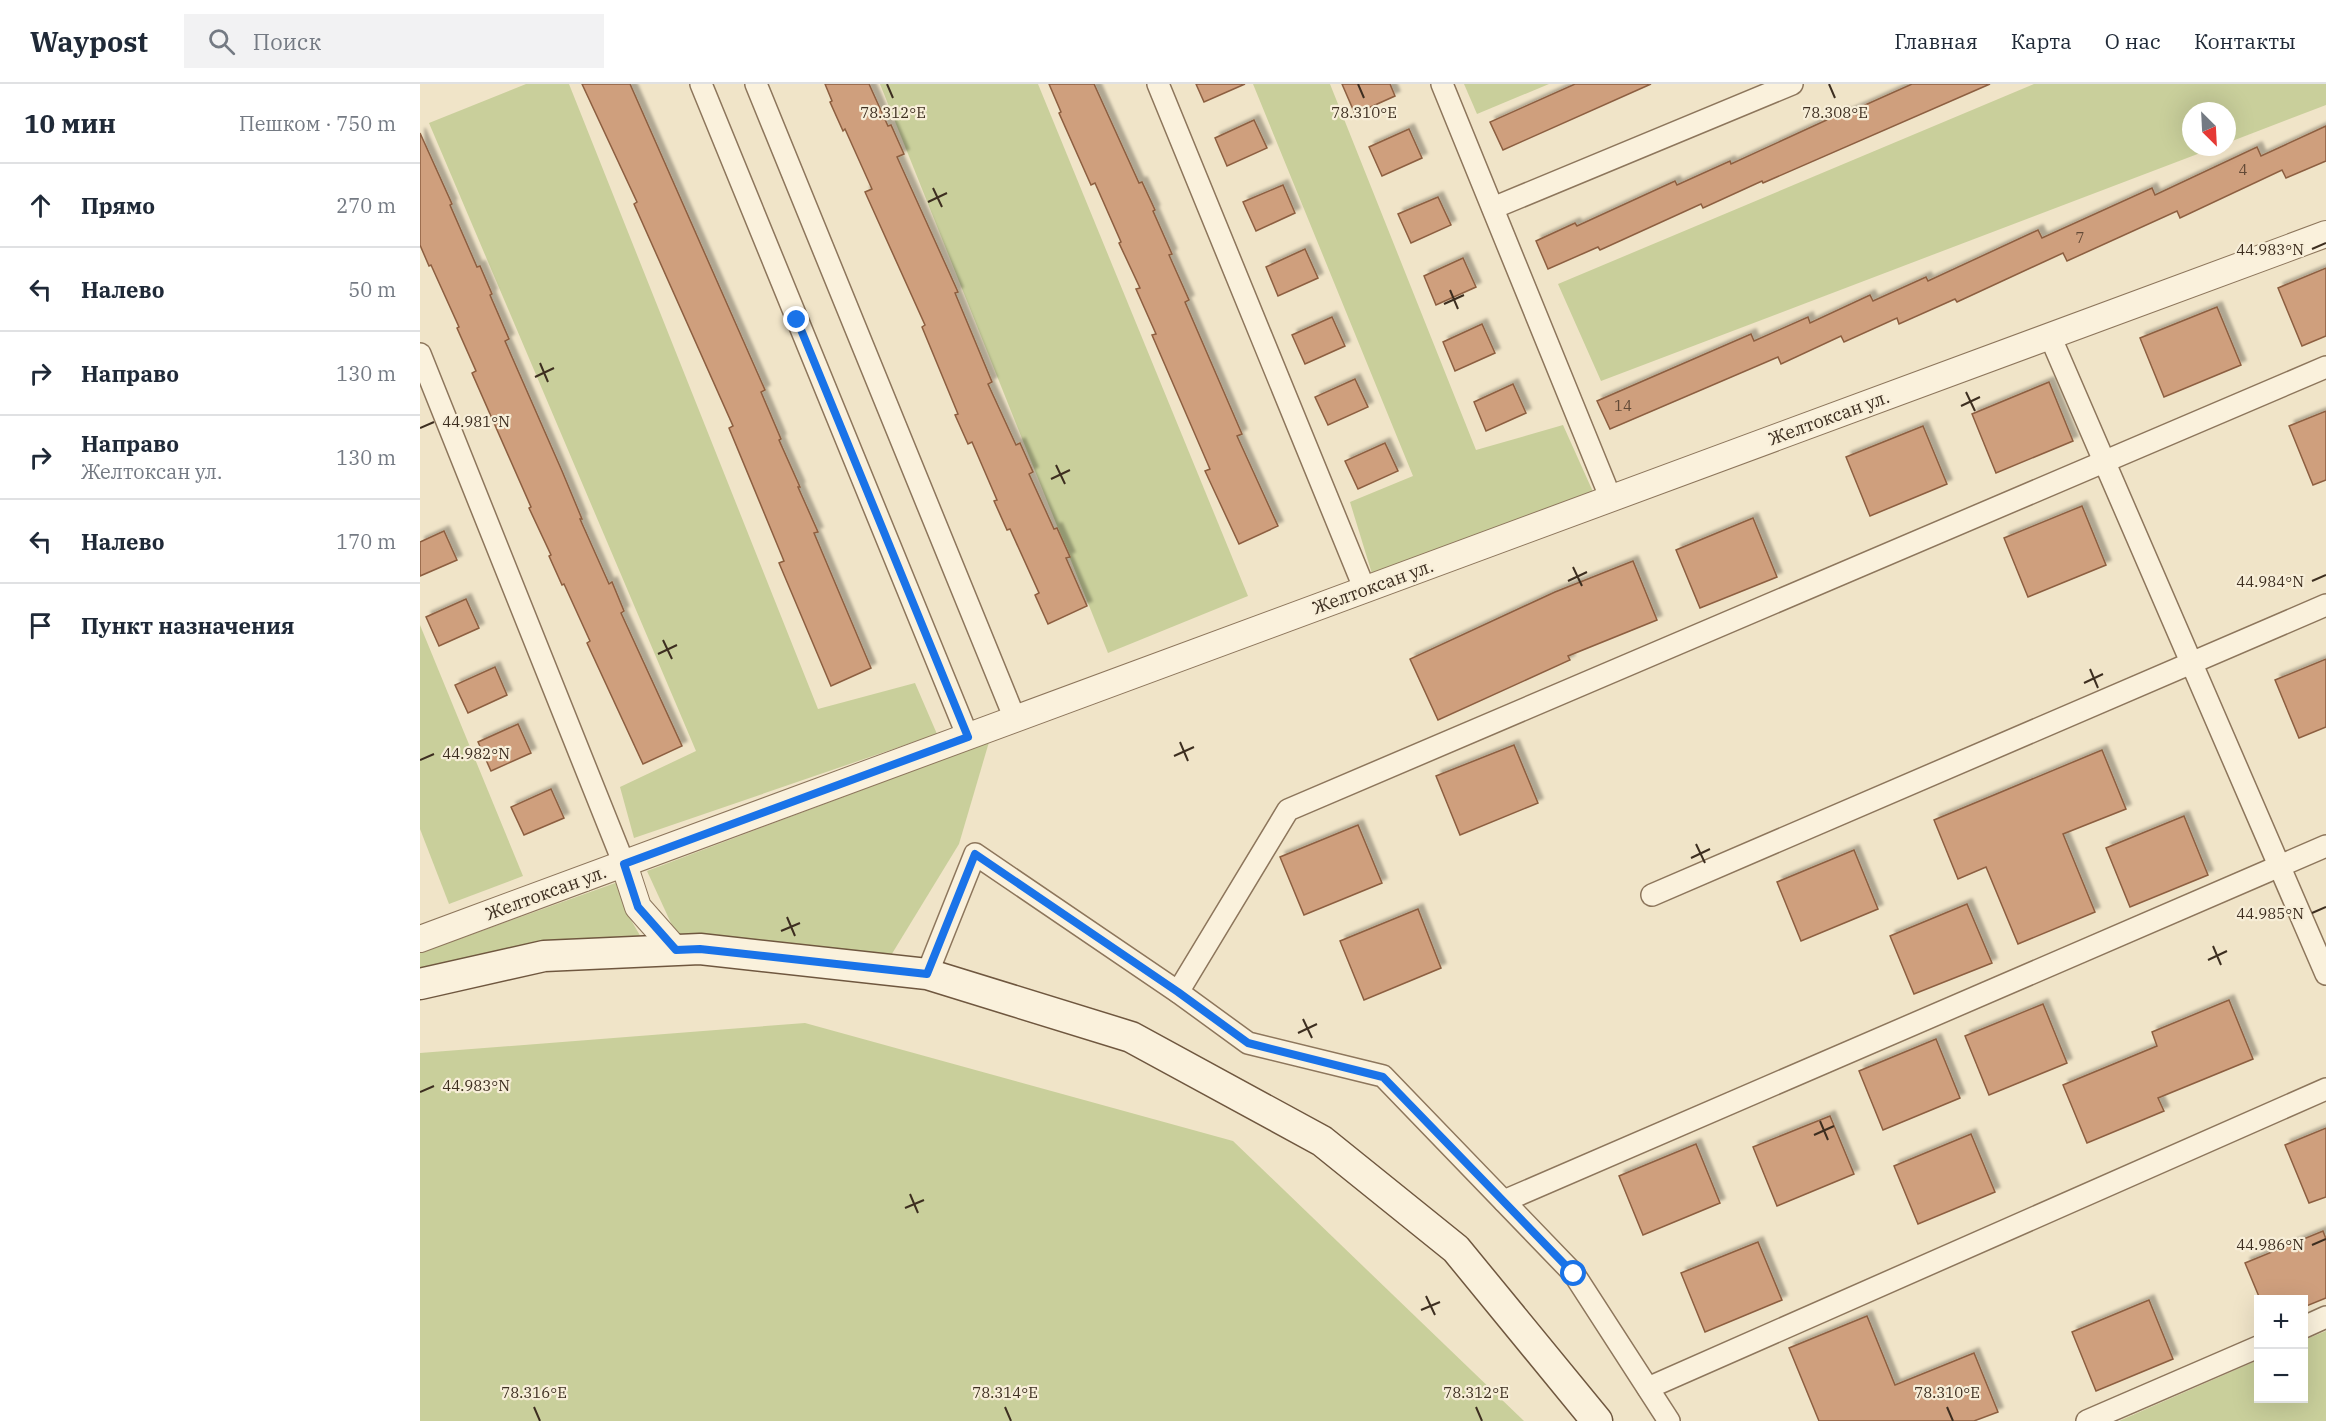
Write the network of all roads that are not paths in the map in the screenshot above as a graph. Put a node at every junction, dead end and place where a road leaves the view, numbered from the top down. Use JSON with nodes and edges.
{"nodes":[{"id":1,"x":701,"y":84,"type":"edge"},
{"id":2,"x":756,"y":84,"type":"edge"},
{"id":3,"x":1158,"y":84,"type":"edge"},
{"id":4,"x":1442,"y":84,"type":"edge"},
{"id":5,"x":1792,"y":84,"type":"edge"},
{"id":6,"x":1493,"y":208,"type":"junction"},
{"id":7,"x":2326,"y":234,"type":"edge"},
{"id":8,"x":2050,"y":336,"type":"junction"},
{"id":9,"x":420,"y":354,"type":"edge"},
{"id":10,"x":2326,"y":367,"type":"edge"},
{"id":11,"x":2104,"y":462,"type":"junction"},
{"id":12,"x":1611,"y":499,"type":"junction"},
{"id":13,"x":1365,"y":590,"type":"junction"},
{"id":14,"x":2326,"y":605,"type":"edge"},
{"id":15,"x":2191,"y":663,"type":"junction"},
{"id":16,"x":1015,"y":719,"type":"junction"},
{"id":17,"x":968,"y":737,"type":"junction"},
{"id":18,"x":2326,"y":846,"type":"edge"},
{"id":19,"x":624,"y":864,"type":"junction"},
{"id":20,"x":2279,"y":866,"type":"junction"},
{"id":21,"x":1652,"y":895,"type":"dead end"},
{"id":22,"x":420,"y":939,"type":"edge"},
{"id":23,"x":676,"y":950,"type":"junction"},
{"id":24,"x":927,"y":974,"type":"junction"},
{"id":25,"x":2326,"y":975,"type":"edge"},
{"id":26,"x":420,"y":984,"type":"edge"},
{"id":27,"x":1178,"y":992,"type":"junction"},
{"id":28,"x":2326,"y":1089,"type":"edge"},
{"id":29,"x":1504,"y":1201,"type":"junction"},
{"id":30,"x":2326,"y":1317,"type":"edge"},
{"id":31,"x":2308,"y":1325,"type":"edge"},
{"id":32,"x":2254,"y":1349,"type":"edge"},
{"id":33,"x":1648,"y":1388,"type":"junction"},
{"id":34,"x":1596,"y":1421,"type":"edge"},
{"id":35,"x":1669,"y":1421,"type":"edge"},
{"id":36,"x":2087,"y":1421,"type":"edge"}],
"edges":[{"from":1,"to":17,"type":"street"},
{"from":2,"to":16,"type":"street"},
{"from":3,"to":13,"type":"street"},
{"from":4,"to":6,"type":"street"},
{"from":5,"to":6,"type":"street"},
{"from":6,"to":12,"type":"street"},
{"from":7,"to":8,"type":"street","name":"Желтоксан ул."},
{"from":8,"to":11,"type":"street"},
{"from":8,"to":12,"type":"street","name":"Желтоксан ул."},
{"from":9,"to":19,"type":"street"},
{"from":10,"to":11,"type":"street"},
{"from":11,"to":15,"type":"street"},
{"from":11,"to":27,"type":"street"},
{"from":12,"to":13,"type":"street","name":"Желтоксан ул."},
{"from":13,"to":16,"type":"street","name":"Желтоксан ул."},
{"from":14,"to":15,"type":"street"},
{"from":15,"to":20,"type":"street"},
{"from":15,"to":21,"type":"street"},
{"from":16,"to":17,"type":"street","name":"Желтоксан ул."},
{"from":17,"to":19,"type":"street","name":"Желтоксан ул."},
{"from":18,"to":20,"type":"street"},
{"from":19,"to":22,"type":"street","name":"Желтоксан ул."},
{"from":19,"to":23,"type":"street"},
{"from":20,"to":25,"type":"street"},
{"from":20,"to":29,"type":"street"},
{"from":23,"to":24,"type":"main road"},
{"from":23,"to":26,"type":"main road"},
{"from":24,"to":27,"type":"street"},
{"from":24,"to":34,"type":"main road"},
{"from":27,"to":29,"type":"street"},
{"from":28,"to":33,"type":"street"},
{"from":29,"to":33,"type":"street"},
{"from":30,"to":31,"type":"street"},
{"from":32,"to":36,"type":"street"},
{"from":33,"to":35,"type":"street"}]}
